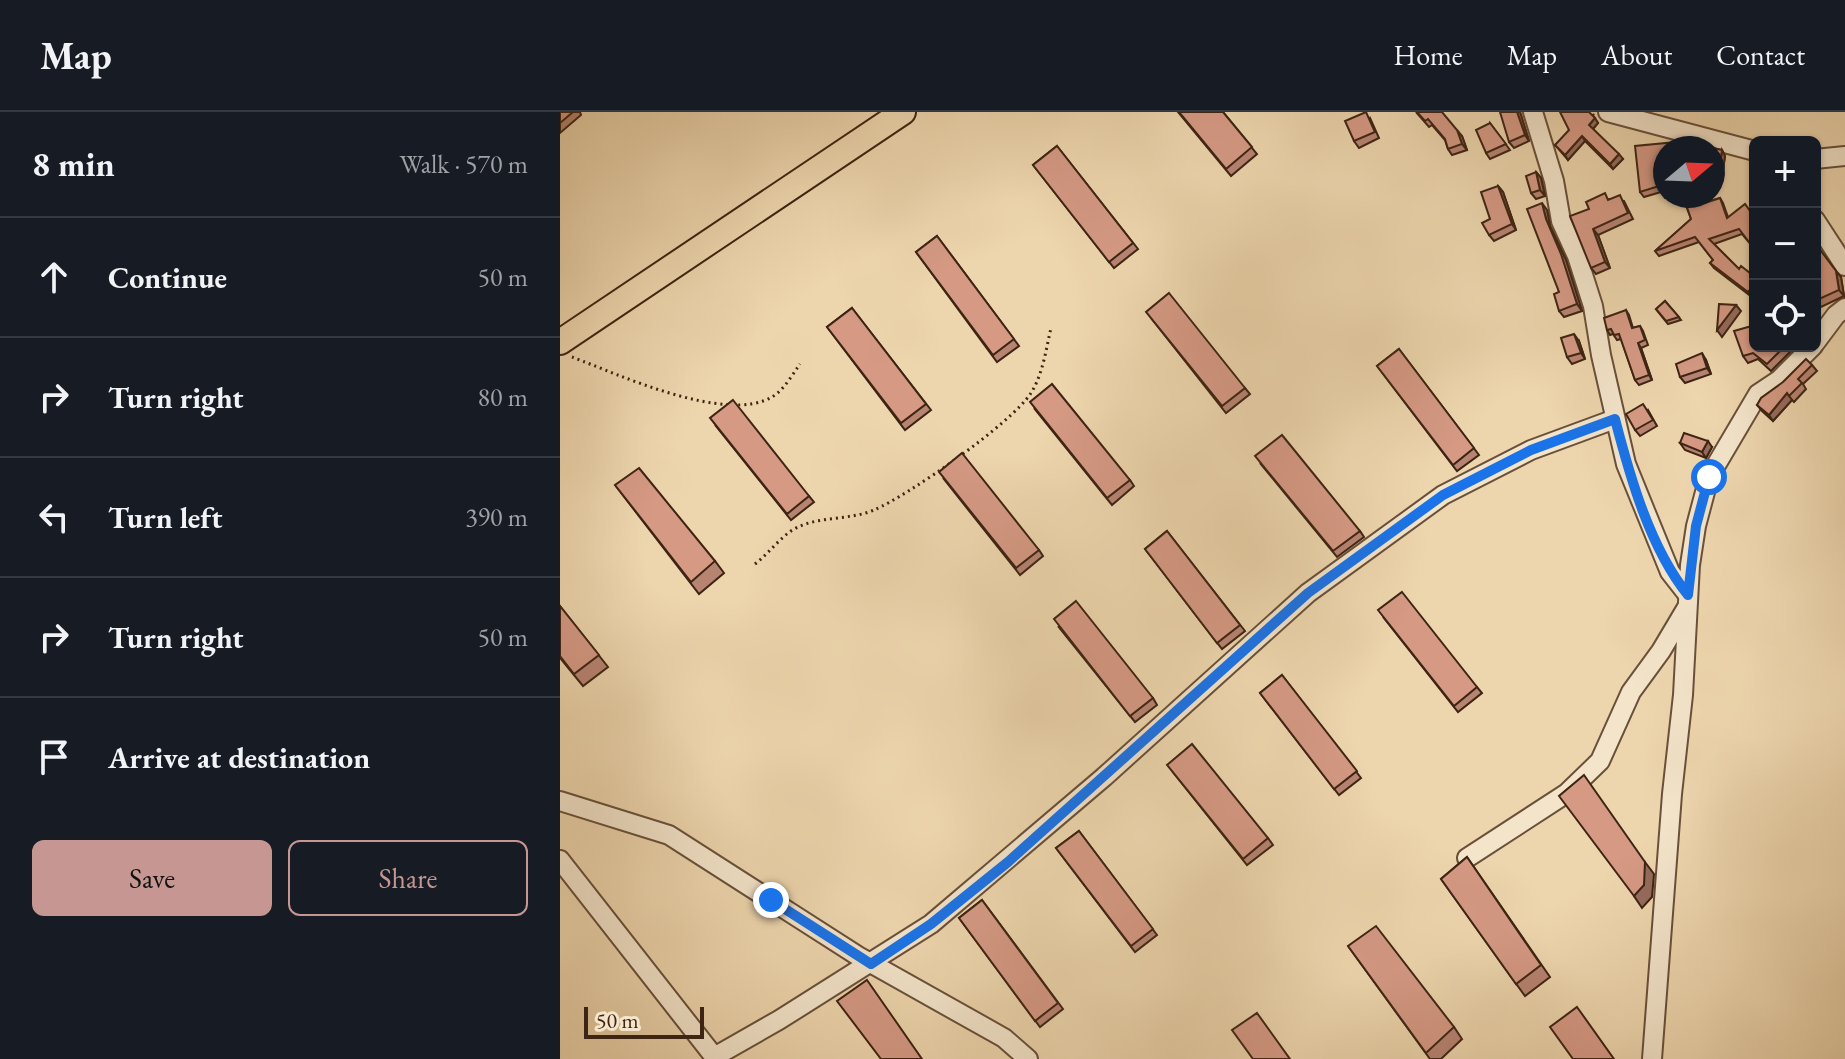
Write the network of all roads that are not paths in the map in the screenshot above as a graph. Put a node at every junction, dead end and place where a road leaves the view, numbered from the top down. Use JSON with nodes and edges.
{"nodes":[{"id":1,"x":903,"y":112,"type":"edge"},
{"id":2,"x":1533,"y":112,"type":"edge"},
{"id":3,"x":1608,"y":112,"type":"edge"},
{"id":4,"x":1749,"y":149,"type":"edge"},
{"id":5,"x":1845,"y":156,"type":"edge"},
{"id":6,"x":1821,"y":158,"type":"edge"},
{"id":7,"x":1821,"y":229,"type":"edge"},
{"id":8,"x":1845,"y":266,"type":"edge"},
{"id":9,"x":1845,"y":308,"type":"edge"},
{"id":10,"x":1821,"y":335,"type":"edge"},
{"id":11,"x":560,"y":342,"type":"edge"},
{"id":12,"x":1807,"y":352,"type":"edge"},
{"id":13,"x":1615,"y":419,"type":"junction"},
{"id":14,"x":1688,"y":600,"type":"junction"},
{"id":15,"x":560,"y":801,"type":"edge"},
{"id":16,"x":1467,"y":858,"type":"edge"},
{"id":17,"x":560,"y":860,"type":"edge"},
{"id":18,"x":871,"y":964,"type":"junction"},
{"id":19,"x":715,"y":1058,"type":"edge"},
{"id":20,"x":1028,"y":1059,"type":"edge"},
{"id":21,"x":1652,"y":1059,"type":"edge"}],
"edges":[{"from":1,"to":11,"type":"main road"},
{"from":2,"to":13,"type":"street"},
{"from":3,"to":4,"type":"street"},
{"from":5,"to":6,"type":"street"},
{"from":7,"to":8,"type":"street"},
{"from":9,"to":10,"type":"street"},
{"from":12,"to":14,"type":"street"},
{"from":13,"to":14,"type":"street"},
{"from":13,"to":18,"type":"street"},
{"from":14,"to":16,"type":"street"},
{"from":14,"to":21,"type":"street"},
{"from":15,"to":18,"type":"street"},
{"from":17,"to":19,"type":"street"},
{"from":18,"to":19,"type":"street"},
{"from":18,"to":20,"type":"street"}]}
